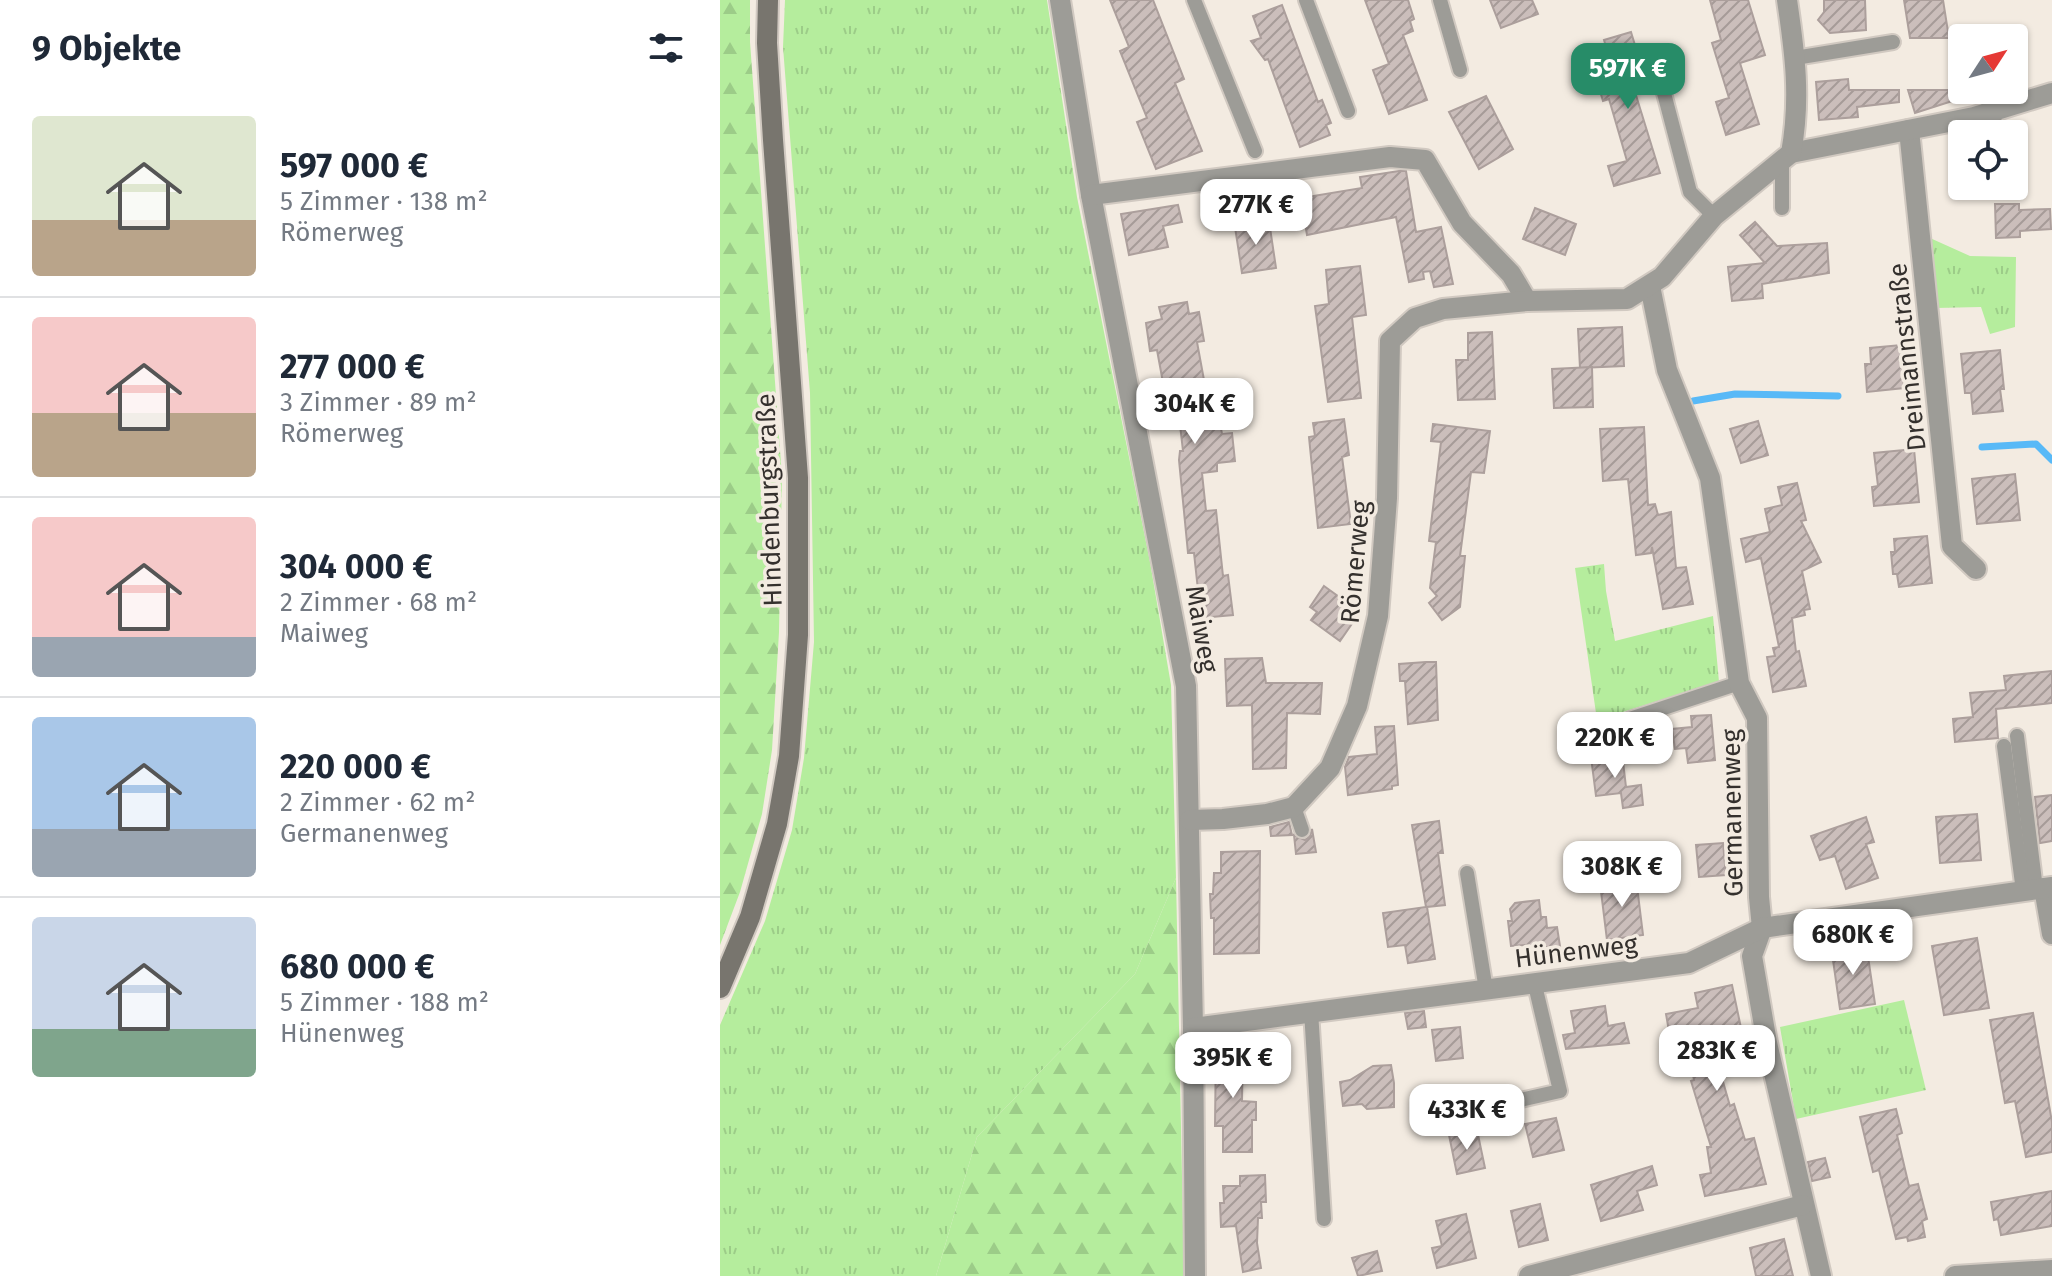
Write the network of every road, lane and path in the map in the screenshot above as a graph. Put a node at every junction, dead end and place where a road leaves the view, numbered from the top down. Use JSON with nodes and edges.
{"nodes":[{"id":1,"x":768,"y":0,"type":"edge"},
{"id":2,"x":1060,"y":0,"type":"edge"},
{"id":3,"x":1194,"y":0,"type":"edge"},
{"id":4,"x":1306,"y":0,"type":"edge"},
{"id":5,"x":1440,"y":0,"type":"edge"},
{"id":6,"x":1787,"y":0,"type":"edge"},
{"id":7,"x":1893,"y":42,"type":"dead end"},
{"id":8,"x":1795,"y":58,"type":"junction"},
{"id":9,"x":1655,"y":59,"type":"dead end"},
{"id":10,"x":1460,"y":70,"type":"dead end"},
{"id":11,"x":2052,"y":93,"type":"edge"},
{"id":12,"x":1989,"y":104,"type":"edge"},
{"id":13,"x":1348,"y":111,"type":"dead end"},
{"id":14,"x":1992,"y":111,"type":"junction"},
{"id":15,"x":1994,"y":120,"type":"edge"},
{"id":16,"x":1909,"y":130,"type":"junction"},
{"id":17,"x":1255,"y":151,"type":"dead end"},
{"id":18,"x":1787,"y":157,"type":"junction"},
{"id":19,"x":1091,"y":195,"type":"junction"},
{"id":20,"x":1782,"y":208,"type":"dead end"},
{"id":21,"x":1714,"y":216,"type":"junction"},
{"id":22,"x":1650,"y":286,"type":"junction"},
{"id":23,"x":1527,"y":301,"type":"junction"},
{"id":24,"x":1976,"y":569,"type":"dead end"},
{"id":25,"x":1739,"y":683,"type":"junction"},
{"id":26,"x":1630,"y":719,"type":"dead end"},
{"id":27,"x":2017,"y":736,"type":"dead end"},
{"id":28,"x":2004,"y":746,"type":"dead end"},
{"id":29,"x":1294,"y":807,"type":"junction"},
{"id":30,"x":1190,"y":820,"type":"junction"},
{"id":31,"x":1302,"y":830,"type":"dead end"},
{"id":32,"x":1467,"y":873,"type":"dead end"},
{"id":33,"x":2039,"y":889,"type":"edge"},
{"id":34,"x":1762,"y":928,"type":"junction"},
{"id":35,"x":2052,"y":934,"type":"edge"},
{"id":36,"x":1534,"y":981,"type":"junction"},
{"id":37,"x":720,"y":988,"type":"edge"},
{"id":38,"x":1486,"y":990,"type":"junction"},
{"id":39,"x":1311,"y":1011,"type":"junction"},
{"id":40,"x":1193,"y":1028,"type":"junction"},
{"id":41,"x":1494,"y":1106,"type":"dead end"},
{"id":42,"x":1803,"y":1205,"type":"junction"},
{"id":43,"x":1324,"y":1219,"type":"dead end"},
{"id":44,"x":2052,"y":1270,"type":"edge"},
{"id":45,"x":1195,"y":1276,"type":"edge"},
{"id":46,"x":1529,"y":1276,"type":"edge"},
{"id":47,"x":1821,"y":1276,"type":"edge"},
{"id":48,"x":1955,"y":1276,"type":"edge"}],
"edges":[{"from":1,"to":37,"type":"main road","name":"Hindenburgstraße"},
{"from":2,"to":19,"type":"street","name":"Maiweg"},
{"from":3,"to":17,"type":"lane"},
{"from":4,"to":13,"type":"lane"},
{"from":5,"to":10,"type":"lane"},
{"from":6,"to":8,"type":"street"},
{"from":7,"to":8,"type":"lane"},
{"from":8,"to":18,"type":"street"},
{"from":9,"to":21,"type":"lane"},
{"from":11,"to":14,"type":"street"},
{"from":12,"to":14,"type":"lane"},
{"from":14,"to":15,"type":"lane"},
{"from":14,"to":16,"type":"street"},
{"from":16,"to":18,"type":"street"},
{"from":16,"to":24,"type":"street","name":"Dreimannstraße"},
{"from":18,"to":20,"type":"lane"},
{"from":18,"to":21,"type":"street","name":"Römerweg"},
{"from":19,"to":23,"type":"street"},
{"from":19,"to":30,"type":"street","name":"Maiweg"},
{"from":21,"to":22,"type":"street","name":"Römerweg"},
{"from":22,"to":23,"type":"street","name":"Römerweg"},
{"from":22,"to":25,"type":"street","name":"Germanenweg"},
{"from":23,"to":29,"type":"street","name":"Römerweg"},
{"from":25,"to":26,"type":"lane"},
{"from":25,"to":34,"type":"street","name":"Germanenweg"},
{"from":27,"to":33,"type":"lane"},
{"from":28,"to":33,"type":"lane"},
{"from":29,"to":30,"type":"street"},
{"from":29,"to":31,"type":"lane"},
{"from":30,"to":40,"type":"street","name":"Maiweg"},
{"from":32,"to":38,"type":"lane"},
{"from":33,"to":34,"type":"street","name":"Hünenweg"},
{"from":33,"to":35,"type":"street"},
{"from":34,"to":36,"type":"street","name":"Hünenweg"},
{"from":34,"to":42,"type":"street","name":"Germanenweg"},
{"from":36,"to":38,"type":"street","name":"Hünenweg"},
{"from":36,"to":41,"type":"lane"},
{"from":38,"to":39,"type":"street","name":"Hünenweg"},
{"from":39,"to":40,"type":"street","name":"Hünenweg"},
{"from":39,"to":43,"type":"lane"},
{"from":40,"to":45,"type":"street","name":"Maiweg"},
{"from":42,"to":46,"type":"street"},
{"from":42,"to":47,"type":"street","name":"Germanenweg"},
{"from":44,"to":48,"type":"street"}]}
